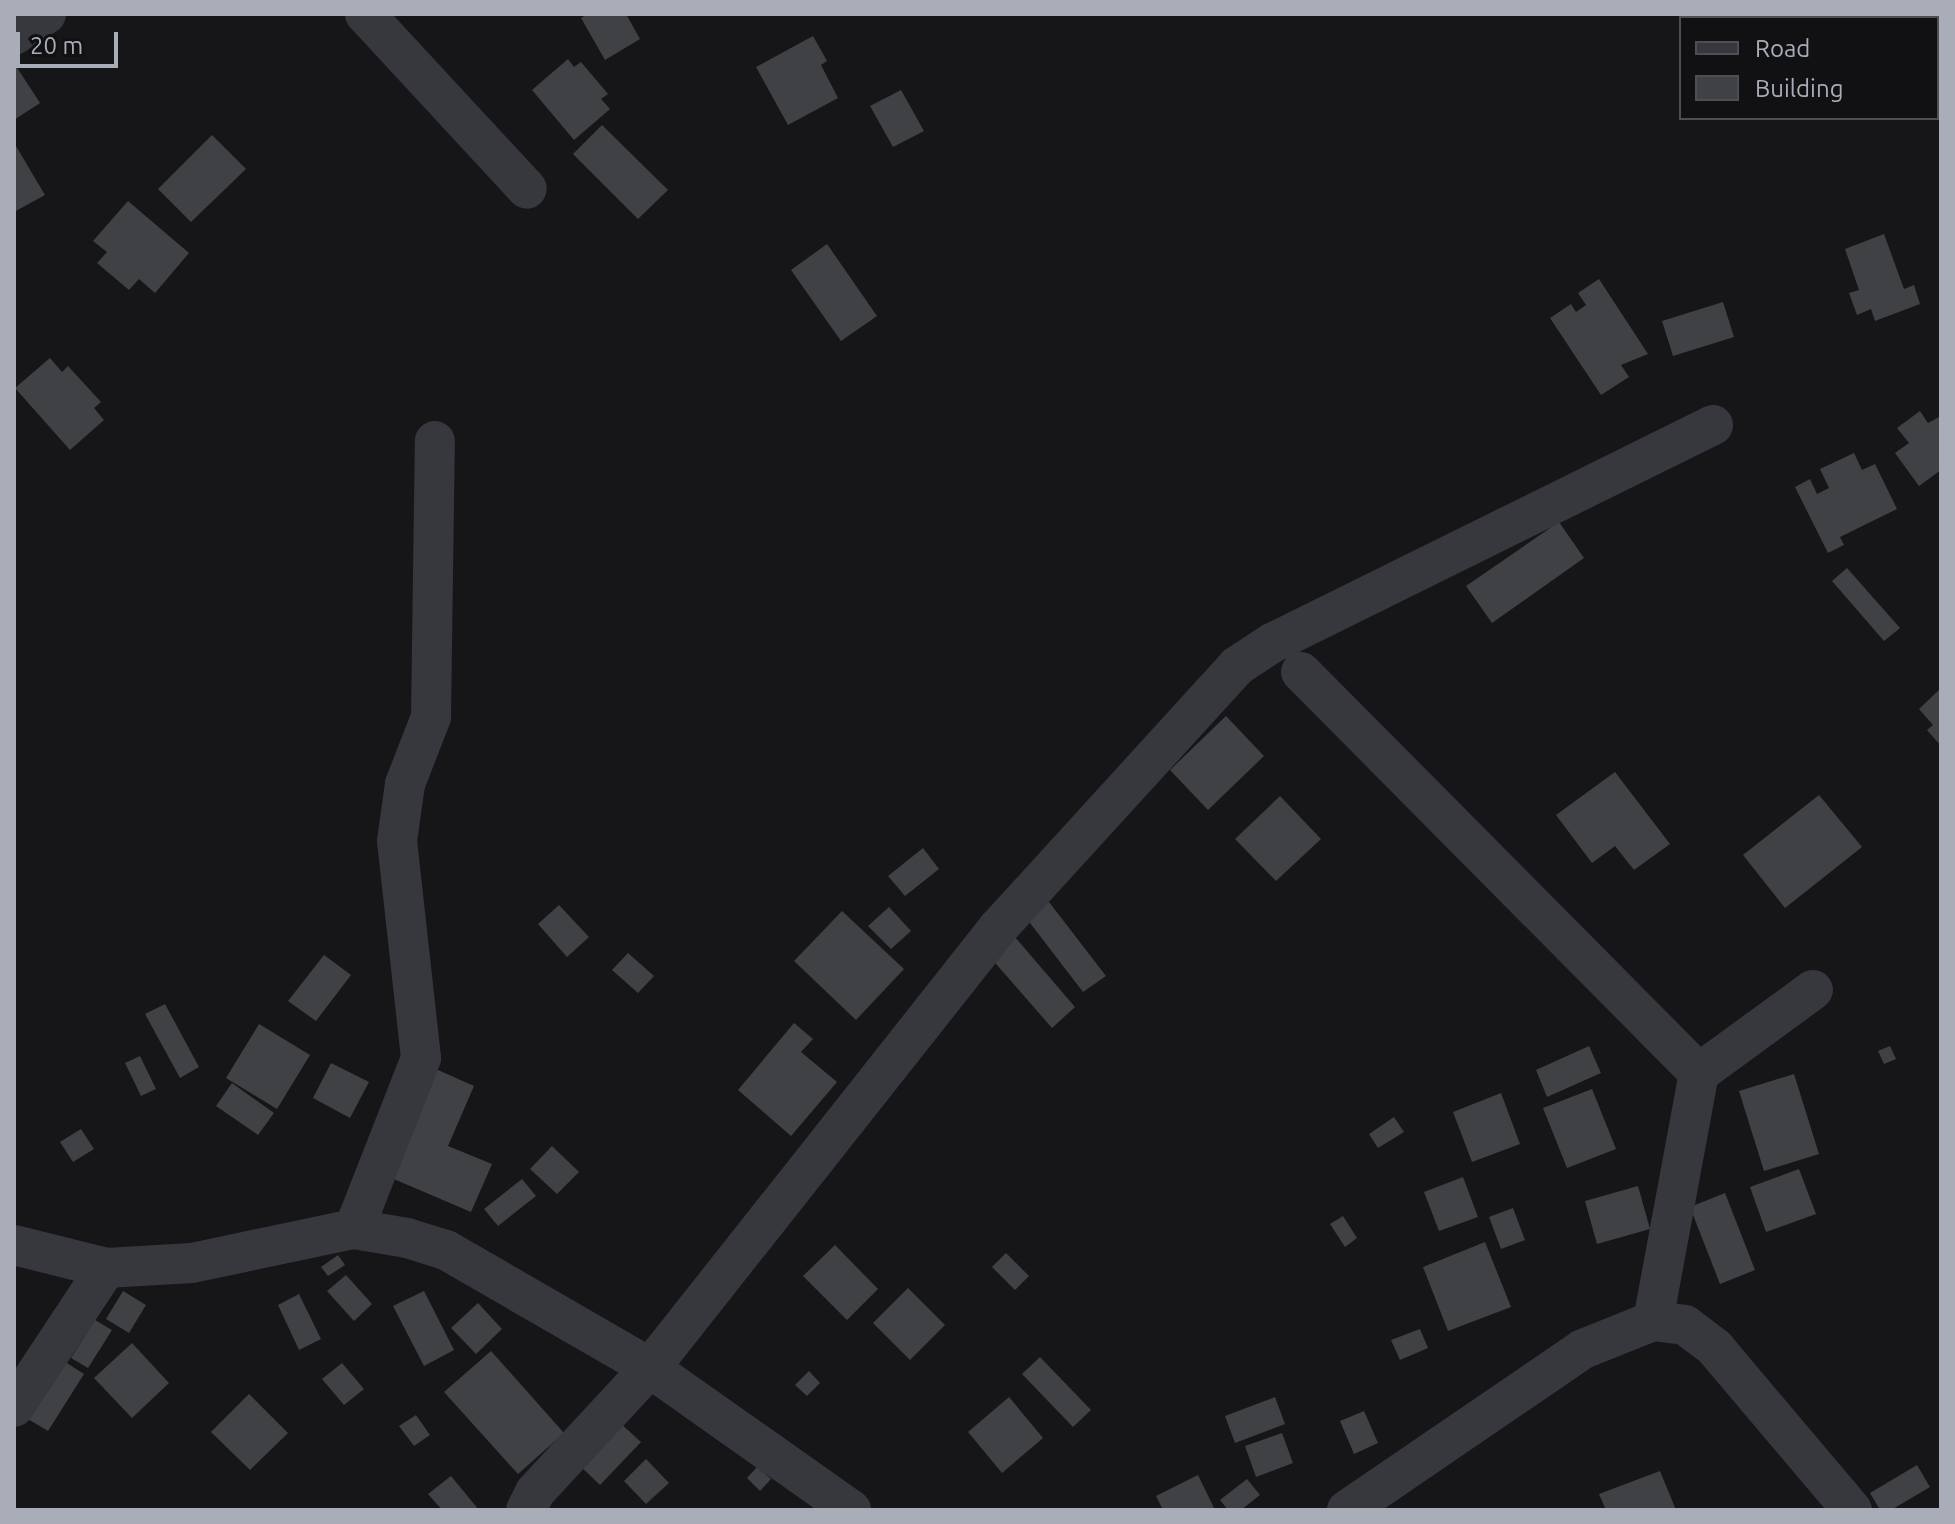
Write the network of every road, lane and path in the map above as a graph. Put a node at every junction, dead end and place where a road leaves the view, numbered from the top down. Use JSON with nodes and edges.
{"nodes":[{"id":1,"x":46,"y":14,"type":"edge"},
{"id":2,"x":365,"y":14,"type":"edge"},
{"id":3,"x":14,"y":35,"type":"edge"},
{"id":4,"x":527,"y":189,"type":"dead end"},
{"id":5,"x":1713,"y":425,"type":"dead end"},
{"id":6,"x":435,"y":441,"type":"dead end"},
{"id":7,"x":1301,"y":672,"type":"dead end"},
{"id":8,"x":1813,"y":990,"type":"dead end"},
{"id":9,"x":1699,"y":1073,"type":"junction"},
{"id":10,"x":354,"y":1229,"type":"junction"},
{"id":11,"x":14,"y":1245,"type":"edge"},
{"id":12,"x":106,"y":1268,"type":"junction"},
{"id":13,"x":1653,"y":1321,"type":"junction"},
{"id":14,"x":650,"y":1368,"type":"junction"},
{"id":15,"x":14,"y":1407,"type":"edge"},
{"id":16,"x":526,"y":1510,"type":"edge"},
{"id":17,"x":851,"y":1510,"type":"edge"},
{"id":18,"x":1347,"y":1510,"type":"edge"},
{"id":19,"x":1852,"y":1510,"type":"edge"}],
"edges":[{"from":1,"to":3,"type":"street"},
{"from":2,"to":4,"type":"street"},
{"from":5,"to":14,"type":"street"},
{"from":6,"to":10,"type":"street"},
{"from":7,"to":9,"type":"street"},
{"from":8,"to":9,"type":"street"},
{"from":9,"to":13,"type":"street"},
{"from":10,"to":12,"type":"street"},
{"from":10,"to":14,"type":"street"},
{"from":11,"to":12,"type":"street"},
{"from":12,"to":15,"type":"street"},
{"from":13,"to":18,"type":"street"},
{"from":13,"to":19,"type":"street"},
{"from":14,"to":16,"type":"street"},
{"from":14,"to":17,"type":"street"}]}
